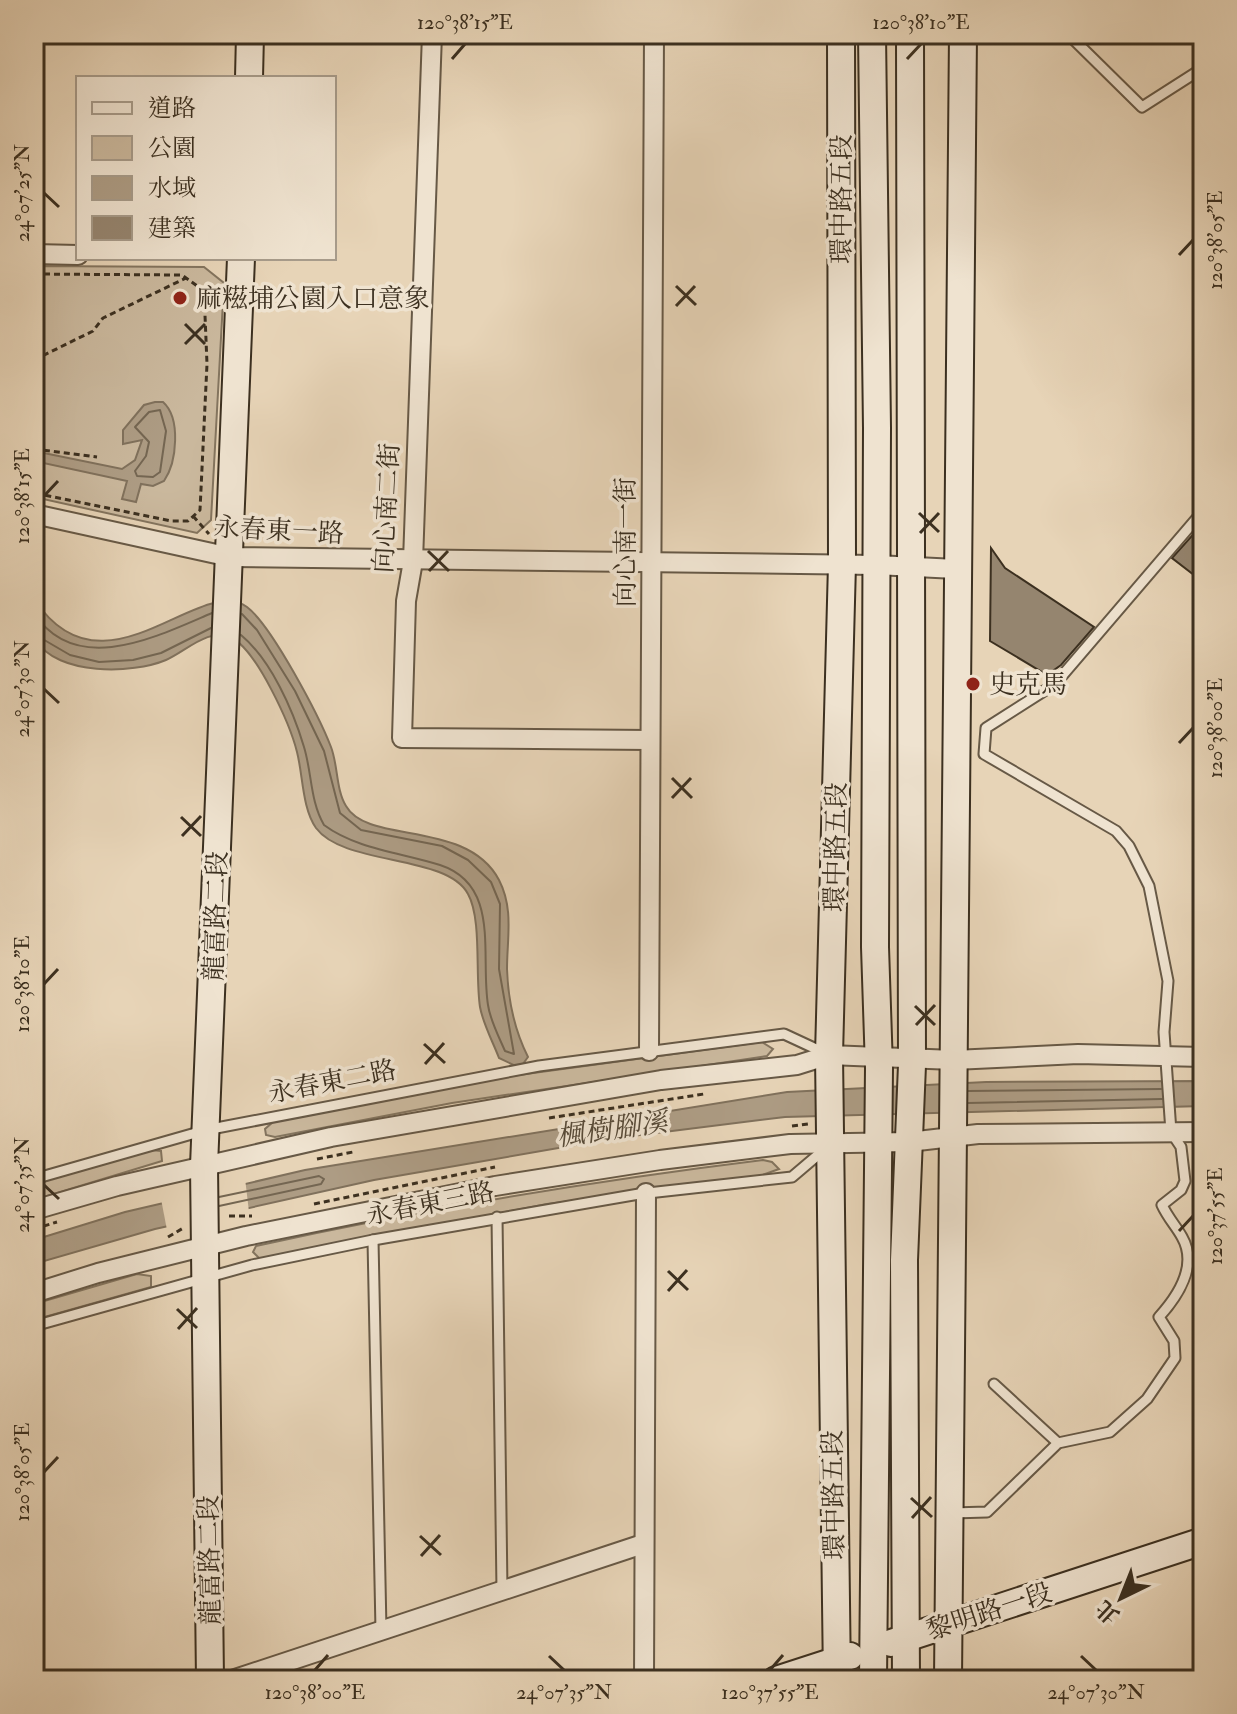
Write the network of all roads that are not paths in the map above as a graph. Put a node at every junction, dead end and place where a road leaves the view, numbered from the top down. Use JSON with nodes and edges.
{"nodes":[{"id":1,"x":250,"y":34,"type":"edge"},
{"id":2,"x":432,"y":34,"type":"edge"},
{"id":3,"x":654,"y":34,"type":"edge"},
{"id":4,"x":663,"y":34,"type":"edge"},
{"id":5,"x":872,"y":34,"type":"edge"},
{"id":6,"x":910,"y":34,"type":"edge"},
{"id":7,"x":961,"y":34,"type":"edge"},
{"id":8,"x":1068,"y":34,"type":"edge"},
{"id":9,"x":848,"y":35,"type":"edge"},
{"id":10,"x":1203,"y":68,"type":"edge"},
{"id":11,"x":249,"y":76,"type":"edge"},
{"id":12,"x":34,"y":254,"type":"edge"},
{"id":13,"x":76,"y":255,"type":"edge"},
{"id":14,"x":241,"y":260,"type":"edge"},
{"id":15,"x":1203,"y":511,"type":"edge"},
{"id":16,"x":34,"y":514,"type":"edge"},
{"id":17,"x":230,"y":557,"type":"junction"},
{"id":18,"x":413,"y":561,"type":"junction"},
{"id":19,"x":651,"y":562,"type":"junction"},
{"id":20,"x":842,"y":564,"type":"junction"},
{"id":21,"x":876,"y":565,"type":"junction"},
{"id":22,"x":913,"y":566,"type":"junction"},
{"id":23,"x":956,"y":569,"type":"junction"},
{"id":24,"x":650,"y":740,"type":"junction"},
{"id":25,"x":649,"y":1051,"type":"junction"},
{"id":26,"x":1169,"y":1057,"type":"junction"},
{"id":27,"x":1203,"y":1057,"type":"edge"},
{"id":28,"x":829,"y":1060,"type":"junction"},
{"id":29,"x":878,"y":1061,"type":"junction"},
{"id":30,"x":912,"y":1061,"type":"junction"},
{"id":31,"x":954,"y":1064,"type":"junction"},
{"id":32,"x":206,"y":1130,"type":"junction"},
{"id":33,"x":1171,"y":1132,"type":"junction"},
{"id":34,"x":1203,"y":1132,"type":"edge"},
{"id":35,"x":952,"y":1135,"type":"junction"},
{"id":36,"x":909,"y":1137,"type":"junction"},
{"id":37,"x":877,"y":1138,"type":"junction"},
{"id":38,"x":831,"y":1140,"type":"junction"},
{"id":39,"x":204,"y":1166,"type":"junction"},
{"id":40,"x":34,"y":1179,"type":"edge"},
{"id":41,"x":646,"y":1193,"type":"junction"},
{"id":42,"x":34,"y":1210,"type":"edge"},
{"id":43,"x":497,"y":1217,"type":"junction"},
{"id":44,"x":373,"y":1240,"type":"junction"},
{"id":45,"x":204,"y":1248,"type":"junction"},
{"id":46,"x":204,"y":1279,"type":"junction"},
{"id":47,"x":34,"y":1293,"type":"edge"},
{"id":48,"x":34,"y":1326,"type":"edge"},
{"id":49,"x":994,"y":1384,"type":"dead end"},
{"id":50,"x":1058,"y":1443,"type":"junction"},
{"id":51,"x":948,"y":1513,"type":"junction"},
{"id":52,"x":1203,"y":1541,"type":"edge"},
{"id":53,"x":643,"y":1544,"type":"junction"},
{"id":54,"x":502,"y":1590,"type":"junction"},
{"id":55,"x":949,"y":1624,"type":"junction"},
{"id":56,"x":381,"y":1630,"type":"junction"},
{"id":57,"x":906,"y":1639,"type":"junction"},
{"id":58,"x":873,"y":1649,"type":"junction"},
{"id":59,"x":836,"y":1670,"type":"edge"},
{"id":60,"x":210,"y":1680,"type":"edge"},
{"id":61,"x":232,"y":1680,"type":"edge"},
{"id":62,"x":644,"y":1680,"type":"edge"},
{"id":63,"x":776,"y":1680,"type":"edge"},
{"id":64,"x":873,"y":1680,"type":"edge"},
{"id":65,"x":906,"y":1680,"type":"edge"},
{"id":66,"x":948,"y":1680,"type":"edge"}],
"edges":[{"from":1,"to":11,"type":"street"},
{"from":2,"to":18,"type":"street","name":"向心南二街"},
{"from":3,"to":19,"type":"street","name":"向心南一街"},
{"from":4,"to":9,"type":"street"},
{"from":5,"to":21,"type":"street","name":"環中路五段"},
{"from":6,"to":22,"type":"street"},
{"from":7,"to":23,"type":"street"},
{"from":8,"to":10,"type":"lane"},
{"from":9,"to":20,"type":"street","name":"環中路五段"},
{"from":12,"to":13,"type":"street"},
{"from":14,"to":17,"type":"street"},
{"from":15,"to":26,"type":"lane"},
{"from":16,"to":17,"type":"street","name":"永春東一路"},
{"from":17,"to":18,"type":"street","name":"永春東一路"},
{"from":17,"to":32,"type":"street","name":"龍富路二段"},
{"from":18,"to":19,"type":"street","name":"永春東一路"},
{"from":18,"to":24,"type":"street","name":"向心南二街"},
{"from":19,"to":20,"type":"street","name":"永春東一路"},
{"from":19,"to":24,"type":"street","name":"向心南一街"},
{"from":20,"to":21,"type":"street","name":"永春東一路"},
{"from":20,"to":28,"type":"street","name":"環中路五段"},
{"from":21,"to":22,"type":"street","name":"永春東一路"},
{"from":21,"to":29,"type":"street","name":"環中路五段"},
{"from":22,"to":23,"type":"street","name":"永春東一路"},
{"from":22,"to":30,"type":"street"},
{"from":23,"to":31,"type":"street"},
{"from":24,"to":25,"type":"street","name":"向心南一街"},
{"from":25,"to":28,"type":"lane","name":"永春東二路"},
{"from":25,"to":32,"type":"lane","name":"永春東二路"},
{"from":26,"to":27,"type":"street","name":"永春東二路"},
{"from":26,"to":31,"type":"street","name":"永春東二路"},
{"from":26,"to":33,"type":"lane"},
{"from":28,"to":29,"type":"street","name":"永春東二路"},
{"from":28,"to":38,"type":"street","name":"環中路五段"},
{"from":28,"to":39,"type":"street","name":"永春東二路"},
{"from":29,"to":30,"type":"street","name":"永春東二路"},
{"from":29,"to":37,"type":"street","name":"環中路五段"},
{"from":30,"to":31,"type":"street","name":"永春東二路"},
{"from":30,"to":36,"type":"street"},
{"from":31,"to":35,"type":"street"},
{"from":32,"to":39,"type":"street","name":"龍富路二段"},
{"from":32,"to":40,"type":"lane","name":"永春東二路"},
{"from":33,"to":34,"type":"street","name":"永春東三路"},
{"from":33,"to":35,"type":"street","name":"永春東三路"},
{"from":33,"to":50,"type":"lane"},
{"from":35,"to":36,"type":"street","name":"永春東三路"},
{"from":35,"to":51,"type":"street"},
{"from":36,"to":37,"type":"street","name":"永春東三路"},
{"from":36,"to":57,"type":"street"},
{"from":37,"to":38,"type":"street","name":"永春東三路"},
{"from":37,"to":58,"type":"street","name":"環中路五段"},
{"from":38,"to":41,"type":"lane","name":"永春東三路"},
{"from":38,"to":45,"type":"street","name":"永春東三路"},
{"from":38,"to":59,"type":"street","name":"環中路五段"},
{"from":39,"to":42,"type":"street","name":"永春東二路"},
{"from":39,"to":45,"type":"street","name":"龍富路二段"},
{"from":41,"to":43,"type":"lane","name":"永春東三路"},
{"from":41,"to":53,"type":"street"},
{"from":43,"to":44,"type":"lane","name":"永春東三路"},
{"from":43,"to":54,"type":"lane"},
{"from":44,"to":46,"type":"lane","name":"永春東三路"},
{"from":44,"to":56,"type":"lane"},
{"from":45,"to":46,"type":"street","name":"龍富路二段"},
{"from":45,"to":47,"type":"street","name":"永春東三路"},
{"from":46,"to":48,"type":"lane","name":"永春東三路"},
{"from":46,"to":60,"type":"street","name":"龍富路二段"},
{"from":49,"to":50,"type":"lane"},
{"from":50,"to":51,"type":"lane"},
{"from":51,"to":55,"type":"street"},
{"from":52,"to":55,"type":"street","name":"黎明路一段"},
{"from":53,"to":54,"type":"street"},
{"from":53,"to":62,"type":"street"},
{"from":54,"to":56,"type":"street"},
{"from":55,"to":57,"type":"street","name":"黎明路一段"},
{"from":55,"to":66,"type":"street"},
{"from":56,"to":61,"type":"street"},
{"from":57,"to":58,"type":"street","name":"黎明路一段"},
{"from":57,"to":65,"type":"street"},
{"from":58,"to":59,"type":"street","name":"黎明路一段"},
{"from":58,"to":64,"type":"street","name":"環中路五段"},
{"from":59,"to":63,"type":"street","name":"黎明路一段"}]}
